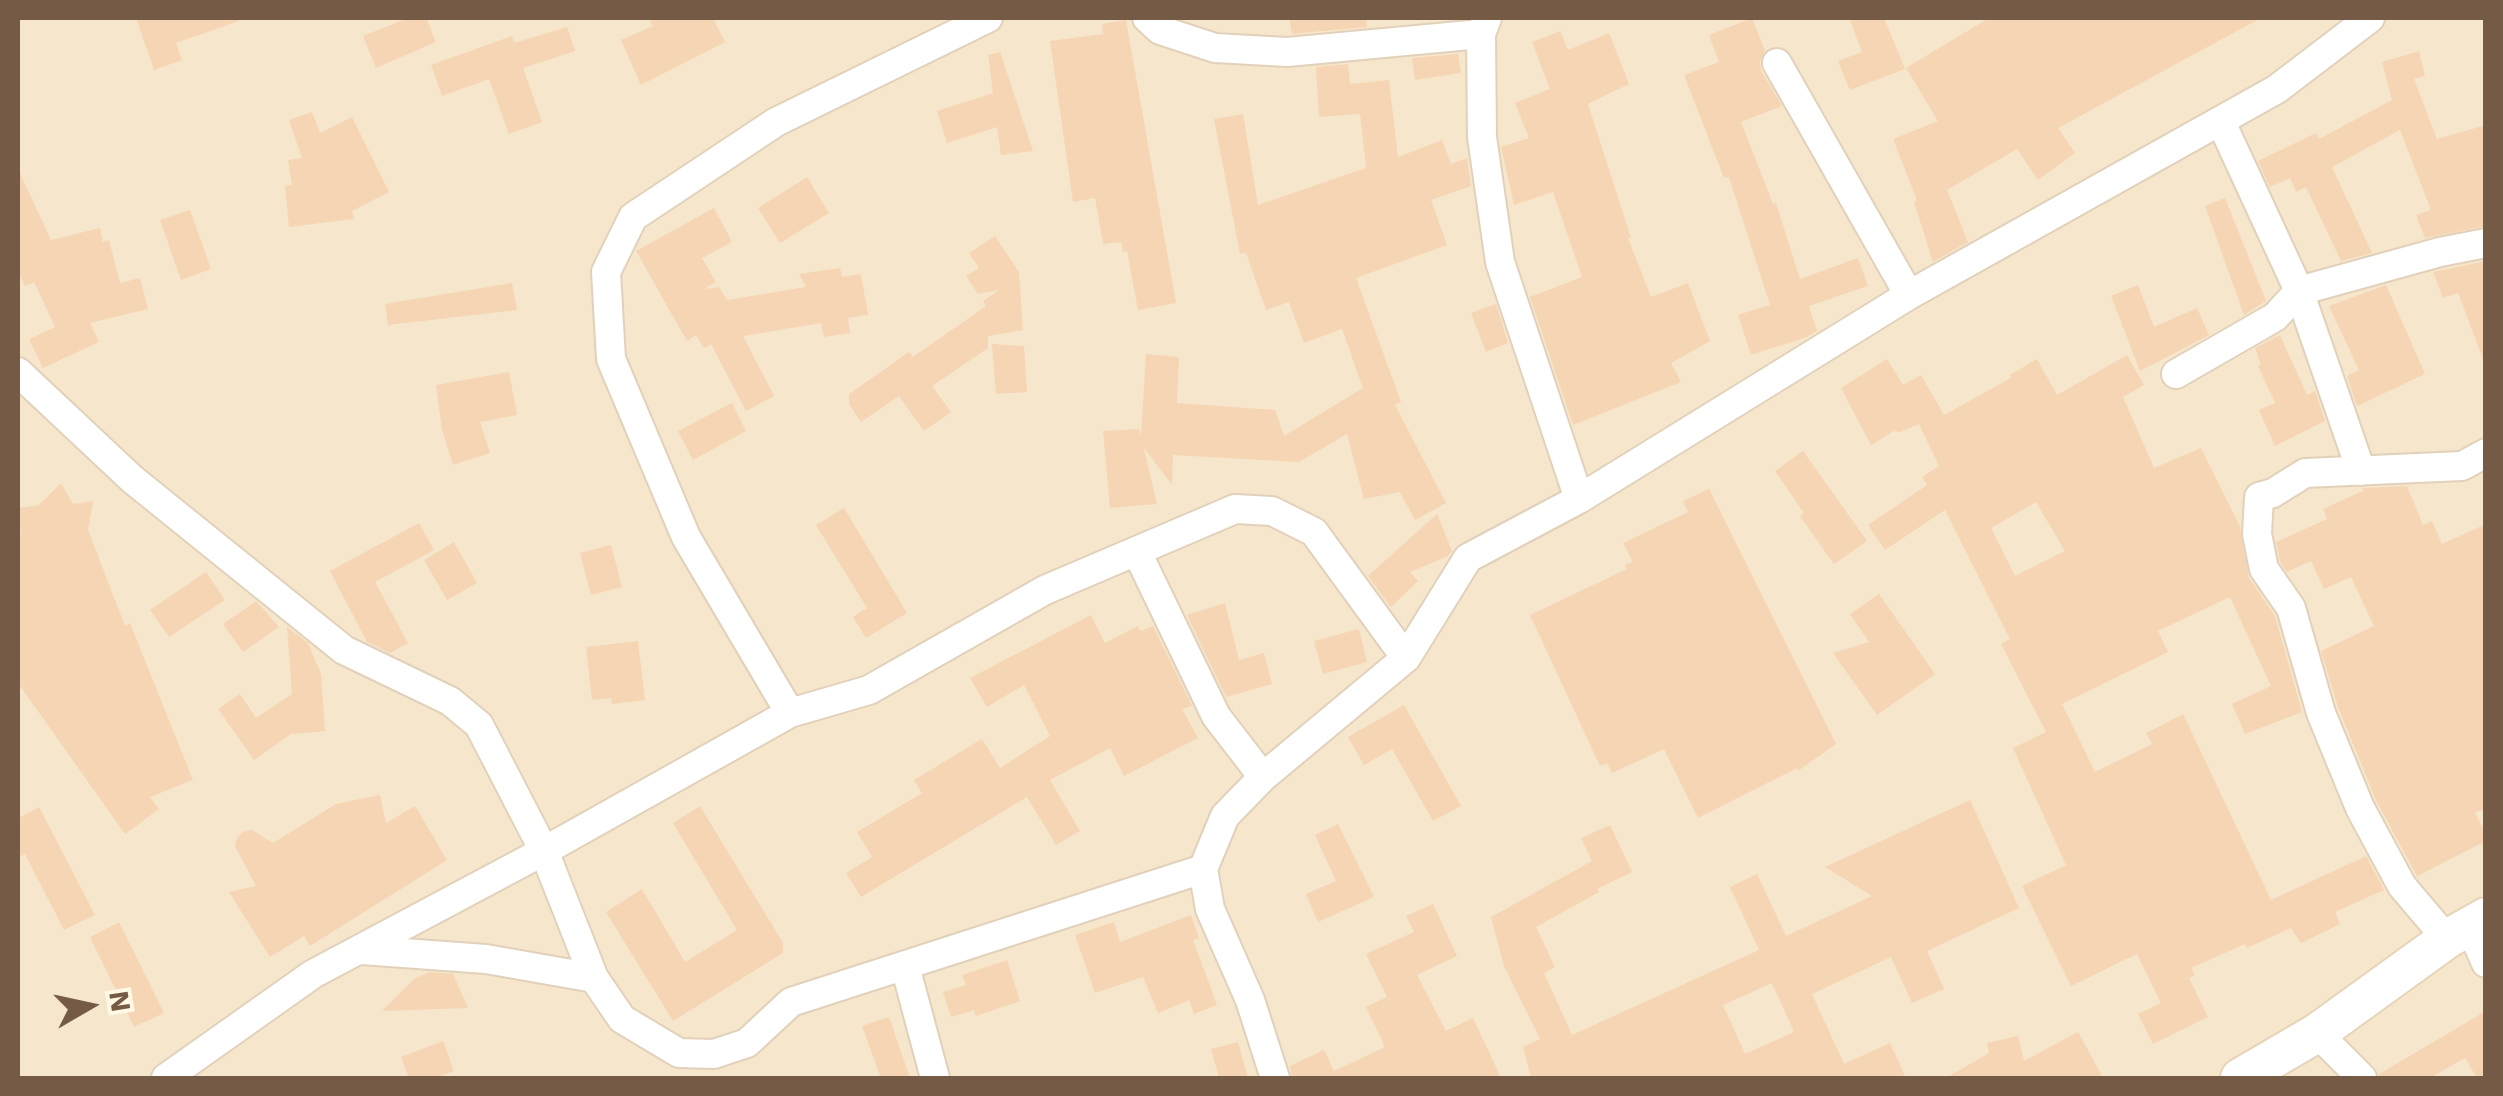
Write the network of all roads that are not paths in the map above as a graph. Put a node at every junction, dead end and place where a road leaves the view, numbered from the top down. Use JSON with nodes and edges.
{"nodes":[{"id":1,"x":988,"y":18,"type":"edge"},
{"id":2,"x":1147,"y":18,"type":"edge"},
{"id":3,"x":2370,"y":18,"type":"edge"},
{"id":4,"x":1484,"y":26,"type":"edge"},
{"id":5,"x":1777,"y":63,"type":"dead end"},
{"id":6,"x":2221,"y":122,"type":"junction"},
{"id":7,"x":2486,"y":242,"type":"edge"},
{"id":8,"x":2299,"y":292,"type":"junction"},
{"id":9,"x":1909,"y":295,"type":"junction"},
{"id":10,"x":18,"y":372,"type":"edge"},
{"id":11,"x":2176,"y":374,"type":"dead end"},
{"id":12,"x":2486,"y":453,"type":"edge"},
{"id":13,"x":2361,"y":471,"type":"junction"},
{"id":14,"x":1579,"y":499,"type":"junction"},
{"id":15,"x":1136,"y":552,"type":"junction"},
{"id":16,"x":1406,"y":658,"type":"junction"},
{"id":17,"x":790,"y":713,"type":"junction"},
{"id":18,"x":1263,"y":777,"type":"junction"},
{"id":19,"x":544,"y":851,"type":"junction"},
{"id":20,"x":1203,"y":869,"type":"junction"},
{"id":21,"x":2468,"y":928,"type":"edge"},
{"id":22,"x":360,"y":950,"type":"junction"},
{"id":23,"x":2486,"y":963,"type":"edge"},
{"id":24,"x":905,"y":966,"type":"junction"},
{"id":25,"x":594,"y":978,"type":"junction"},
{"id":26,"x":2317,"y":1034,"type":"junction"},
{"id":27,"x":166,"y":1078,"type":"edge"},
{"id":28,"x":936,"y":1078,"type":"edge"},
{"id":29,"x":1274,"y":1078,"type":"edge"},
{"id":30,"x":2240,"y":1078,"type":"edge"},
{"id":31,"x":2362,"y":1078,"type":"edge"}],
"edges":[{"from":1,"to":17,"type":"street"},
{"from":2,"to":4,"type":"street"},
{"from":3,"to":6,"type":"street"},
{"from":4,"to":14,"type":"street"},
{"from":5,"to":9,"type":"street"},
{"from":6,"to":8,"type":"street"},
{"from":6,"to":9,"type":"street"},
{"from":7,"to":8,"type":"street"},
{"from":8,"to":11,"type":"street"},
{"from":8,"to":13,"type":"street"},
{"from":9,"to":14,"type":"street"},
{"from":10,"to":19,"type":"street"},
{"from":12,"to":13,"type":"street"},
{"from":13,"to":21,"type":"street"},
{"from":14,"to":16,"type":"street"},
{"from":15,"to":16,"type":"street"},
{"from":15,"to":17,"type":"street"},
{"from":15,"to":18,"type":"street"},
{"from":16,"to":18,"type":"street"},
{"from":17,"to":19,"type":"street"},
{"from":18,"to":20,"type":"street"},
{"from":19,"to":22,"type":"street"},
{"from":19,"to":25,"type":"street"},
{"from":20,"to":24,"type":"street"},
{"from":20,"to":29,"type":"street"},
{"from":21,"to":23,"type":"street"},
{"from":21,"to":26,"type":"main road"},
{"from":22,"to":25,"type":"street"},
{"from":22,"to":27,"type":"street"},
{"from":24,"to":25,"type":"street"},
{"from":24,"to":28,"type":"street"},
{"from":26,"to":30,"type":"main road"},
{"from":26,"to":31,"type":"street"}]}
